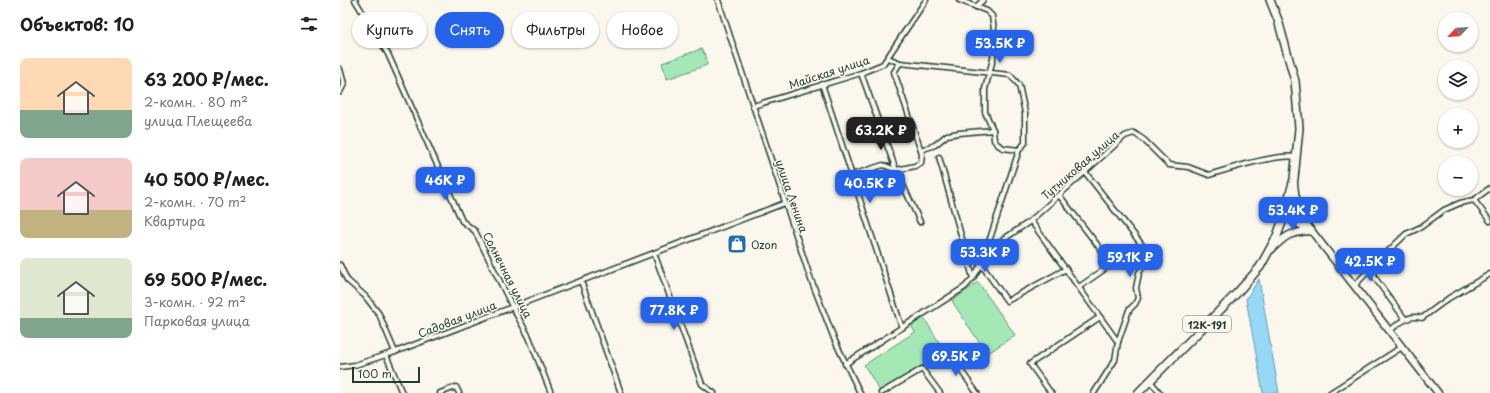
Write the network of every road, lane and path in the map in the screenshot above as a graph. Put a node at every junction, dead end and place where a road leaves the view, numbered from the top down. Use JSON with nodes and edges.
{"nodes":[{"id":1,"x":355,"y":0,"type":"edge"},
{"id":2,"x":718,"y":0,"type":"edge"},
{"id":3,"x":926,"y":0,"type":"edge"},
{"id":4,"x":959,"y":0,"type":"edge"},
{"id":5,"x":984,"y":0,"type":"edge"},
{"id":6,"x":1270,"y":0,"type":"edge"},
{"id":7,"x":976,"y":7,"type":"junction"},
{"id":8,"x":888,"y":58,"type":"junction"},
{"id":9,"x":900,"y":63,"type":"junction"},
{"id":10,"x":340,"y":69,"type":"edge"},
{"id":11,"x":861,"y":73,"type":"junction"},
{"id":12,"x":990,"y":73,"type":"junction"},
{"id":13,"x":822,"y":84,"type":"junction"},
{"id":14,"x":340,"y":92,"type":"edge"},
{"id":15,"x":753,"y":106,"type":"junction"},
{"id":16,"x":993,"y":130,"type":"junction"},
{"id":17,"x":921,"y":150,"type":"junction"},
{"id":18,"x":1019,"y":150,"type":"junction"},
{"id":19,"x":939,"y":157,"type":"dead end"},
{"id":20,"x":1296,"y":157,"type":"junction"},
{"id":21,"x":896,"y":170,"type":"junction"},
{"id":22,"x":1085,"y":172,"type":"junction"},
{"id":23,"x":852,"y":175,"type":"junction"},
{"id":24,"x":1294,"y":179,"type":"junction"},
{"id":25,"x":1490,"y":188,"type":"edge"},
{"id":26,"x":1060,"y":195,"type":"junction"},
{"id":27,"x":1474,"y":200,"type":"junction"},
{"id":28,"x":785,"y":203,"type":"junction"},
{"id":29,"x":1284,"y":216,"type":"junction"},
{"id":30,"x":1031,"y":221,"type":"junction"},
{"id":31,"x":1490,"y":221,"type":"edge"},
{"id":32,"x":920,"y":222,"type":"dead end"},
{"id":33,"x":1312,"y":231,"type":"junction"},
{"id":34,"x":986,"y":251,"type":"junction"},
{"id":35,"x":1269,"y":251,"type":"junction"},
{"id":36,"x":654,"y":254,"type":"junction"},
{"id":37,"x":981,"y":264,"type":"junction"},
{"id":38,"x":340,"y":265,"type":"edge"},
{"id":39,"x":1374,"y":266,"type":"junction"},
{"id":40,"x":1066,"y":269,"type":"junction"},
{"id":41,"x":1490,"y":274,"type":"edge"},
{"id":42,"x":973,"y":278,"type":"junction"},
{"id":43,"x":581,"y":281,"type":"junction"},
{"id":44,"x":1354,"y":286,"type":"junction"},
{"id":45,"x":1079,"y":287,"type":"junction"},
{"id":46,"x":513,"y":308,"type":"junction"},
{"id":47,"x":1100,"y":317,"type":"junction"},
{"id":48,"x":1405,"y":319,"type":"junction"},
{"id":49,"x":902,"y":328,"type":"junction"},
{"id":50,"x":1390,"y":330,"type":"junction"},
{"id":51,"x":1118,"y":342,"type":"junction"},
{"id":52,"x":1402,"y":347,"type":"junction"},
{"id":53,"x":947,"y":351,"type":"dead end"},
{"id":54,"x":395,"y":352,"type":"junction"},
{"id":55,"x":386,"y":355,"type":"junction"},
{"id":56,"x":845,"y":364,"type":"junction"},
{"id":57,"x":340,"y":367,"type":"edge"},
{"id":58,"x":1150,"y":381,"type":"junction"},
{"id":59,"x":402,"y":393,"type":"edge"},
{"id":60,"x":440,"y":393,"type":"edge"},
{"id":61,"x":459,"y":393,"type":"edge"},
{"id":62,"x":551,"y":393,"type":"edge"},
{"id":63,"x":621,"y":393,"type":"edge"},
{"id":64,"x":714,"y":393,"type":"edge"},
{"id":65,"x":860,"y":393,"type":"edge"},
{"id":66,"x":881,"y":393,"type":"edge"},
{"id":67,"x":940,"y":393,"type":"edge"},
{"id":68,"x":977,"y":393,"type":"edge"},
{"id":69,"x":1051,"y":393,"type":"edge"},
{"id":70,"x":1094,"y":393,"type":"edge"},
{"id":71,"x":1138,"y":393,"type":"edge"},
{"id":72,"x":1160,"y":393,"type":"edge"},
{"id":73,"x":1330,"y":393,"type":"edge"},
{"id":74,"x":1438,"y":393,"type":"edge"}],
"edges":[{"from":1,"to":46,"type":"street","name":"Солнечная улица"},
{"from":2,"to":15,"type":"street","name":"улица Ленина"},
{"from":3,"to":8,"type":"street","name":"Майская улица"},
{"from":4,"to":7,"type":"street"},
{"from":5,"to":7,"type":"street"},
{"from":6,"to":20,"type":"main road","number":"12К-191"},
{"from":7,"to":12,"type":"street"},
{"from":8,"to":9,"type":"street"},
{"from":8,"to":11,"type":"street","name":"Майская улица"},
{"from":9,"to":12,"type":"street"},
{"from":9,"to":17,"type":"street"},
{"from":10,"to":14,"type":"street"},
{"from":11,"to":13,"type":"street","name":"Майская улица"},
{"from":11,"to":21,"type":"street"},
{"from":12,"to":16,"type":"street"},
{"from":12,"to":18,"type":"street"},
{"from":13,"to":15,"type":"street","name":"Майская улица"},
{"from":13,"to":23,"type":"street"},
{"from":15,"to":28,"type":"street","name":"улица Ленина"},
{"from":16,"to":17,"type":"street"},
{"from":16,"to":18,"type":"street"},
{"from":17,"to":21,"type":"street"},
{"from":18,"to":34,"type":"street"},
{"from":19,"to":42,"type":"street"},
{"from":20,"to":22,"type":"street","name":"Тутниковая улица"},
{"from":20,"to":24,"type":"main road","number":"12К-191"},
{"from":21,"to":23,"type":"street"},
{"from":21,"to":32,"type":"street"},
{"from":22,"to":26,"type":"street","name":"Тутниковая улица"},
{"from":22,"to":51,"type":"street"},
{"from":23,"to":49,"type":"street"},
{"from":24,"to":29,"type":"main road","number":"12К-191"},
{"from":24,"to":33,"type":"main road"},
{"from":25,"to":27,"type":"street"},
{"from":26,"to":30,"type":"street","name":"Тутниковая улица"},
{"from":26,"to":45,"type":"street"},
{"from":27,"to":31,"type":"street"},
{"from":27,"to":39,"type":"street"},
{"from":28,"to":36,"type":"street","name":"Садовая улица"},
{"from":28,"to":56,"type":"street","name":"улица Ленина"},
{"from":29,"to":33,"type":"main road"},
{"from":29,"to":35,"type":"main road","number":"12К-191"},
{"from":30,"to":34,"type":"street","name":"Тутниковая улица"},
{"from":30,"to":40,"type":"street"},
{"from":33,"to":35,"type":"main road"},
{"from":33,"to":44,"type":"main road"},
{"from":34,"to":37,"type":"street"},
{"from":35,"to":58,"type":"main road","number":"12К-191"},
{"from":36,"to":43,"type":"street","name":"Садовая улица"},
{"from":36,"to":64,"type":"street"},
{"from":37,"to":40,"type":"street"},
{"from":37,"to":42,"type":"street"},
{"from":38,"to":54,"type":"street"},
{"from":39,"to":44,"type":"street"},
{"from":39,"to":48,"type":"street"},
{"from":40,"to":45,"type":"street"},
{"from":41,"to":48,"type":"street"},
{"from":42,"to":49,"type":"street"},
{"from":43,"to":46,"type":"street","name":"Садовая улица"},
{"from":43,"to":63,"type":"street"},
{"from":44,"to":50,"type":"main road"},
{"from":45,"to":47,"type":"street"},
{"from":46,"to":54,"type":"street","name":"Садовая улица"},
{"from":46,"to":62,"type":"street","name":"Солнечная улица"},
{"from":47,"to":51,"type":"street"},
{"from":47,"to":69,"type":"street"},
{"from":48,"to":50,"type":"street"},
{"from":49,"to":56,"type":"street"},
{"from":50,"to":52,"type":"main road"},
{"from":51,"to":70,"type":"street"},
{"from":52,"to":73,"type":"street"},
{"from":52,"to":74,"type":"main road"},
{"from":53,"to":68,"type":"street"},
{"from":54,"to":55,"type":"street","name":"Садовая улица"},
{"from":55,"to":57,"type":"street","name":"Садовая улица"},
{"from":55,"to":59,"type":"street"},
{"from":56,"to":65,"type":"street","name":"улица Ленина"},
{"from":58,"to":71,"type":"main road","number":"12К-191"},
{"from":58,"to":72,"type":"street"},
{"from":60,"to":61,"type":"street"},
{"from":66,"to":67,"type":"street"}]}
